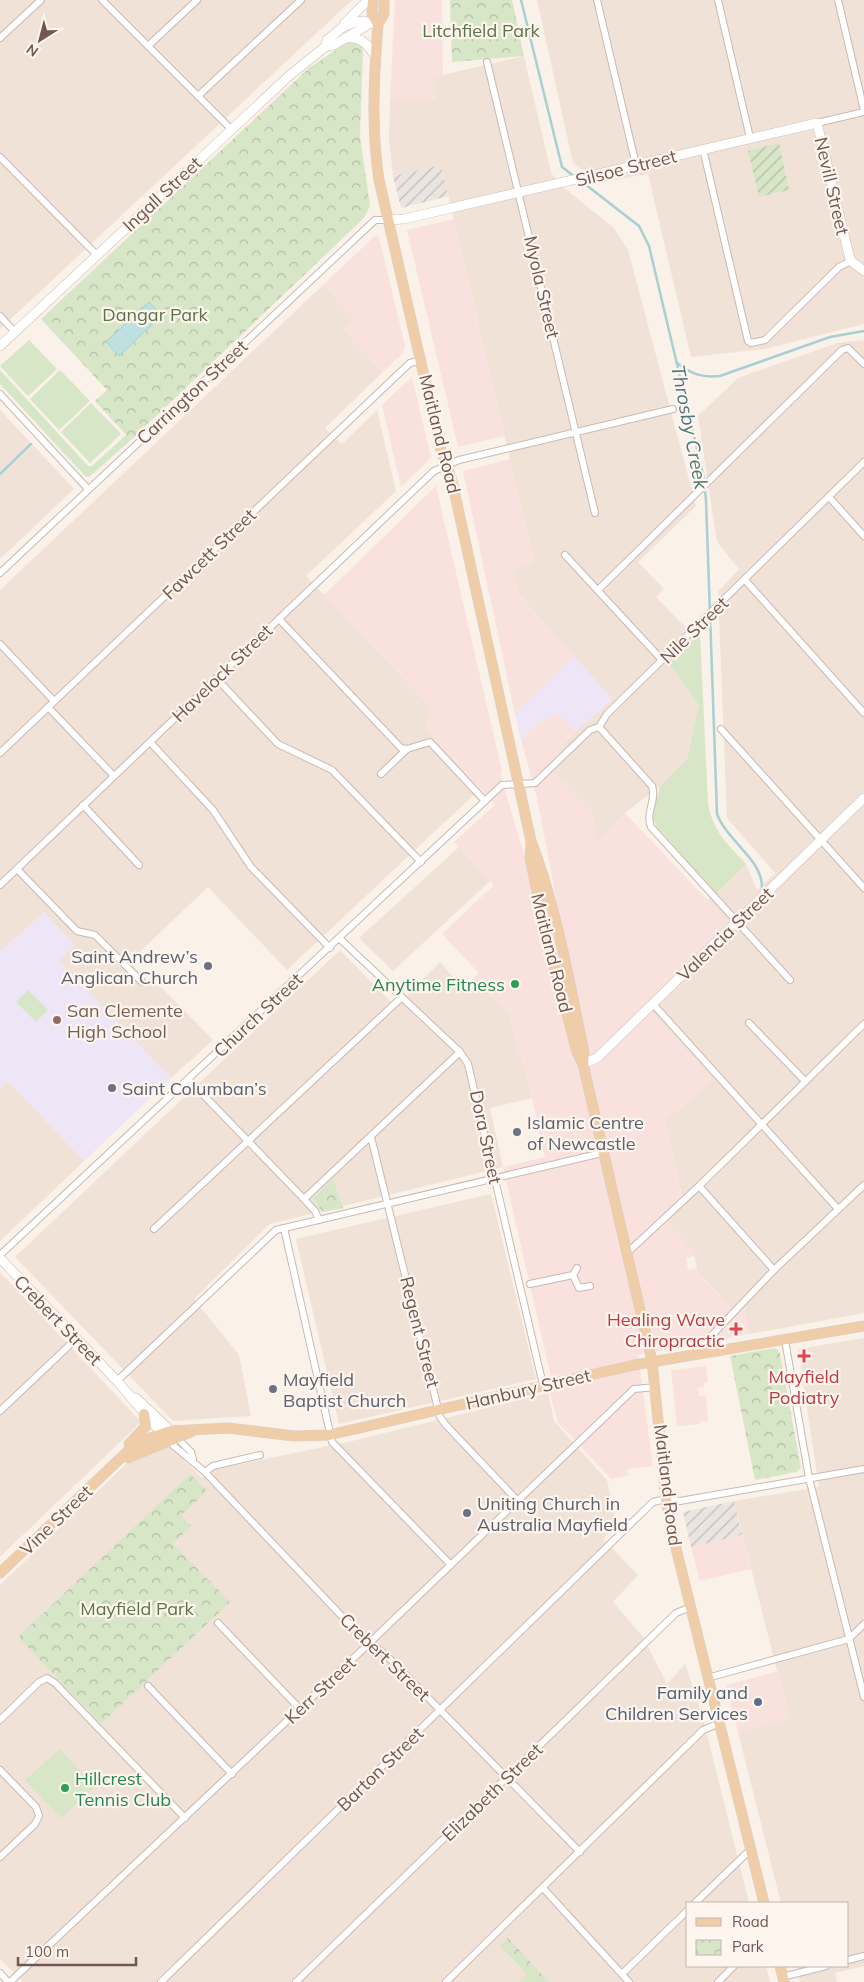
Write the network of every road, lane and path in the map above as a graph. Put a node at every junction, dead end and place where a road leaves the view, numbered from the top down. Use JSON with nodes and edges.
{"nodes":[{"id":1,"x":41,"y":0,"type":"edge"},
{"id":2,"x":102,"y":0,"type":"edge"},
{"id":3,"x":197,"y":0,"type":"edge"},
{"id":4,"x":301,"y":0,"type":"edge"},
{"id":5,"x":368,"y":0,"type":"edge"},
{"id":6,"x":373,"y":0,"type":"edge"},
{"id":7,"x":384,"y":0,"type":"edge"},
{"id":8,"x":597,"y":0,"type":"edge"},
{"id":9,"x":718,"y":0,"type":"edge"},
{"id":10,"x":838,"y":0,"type":"edge"},
{"id":11,"x":373,"y":24,"type":"junction"},
{"id":12,"x":343,"y":27,"type":"junction"},
{"id":13,"x":0,"y":38,"type":"edge"},
{"id":14,"x":342,"y":39,"type":"junction"},
{"id":15,"x":148,"y":46,"type":"junction"},
{"id":16,"x":326,"y":46,"type":"junction"},
{"id":17,"x":376,"y":58,"type":"junction"},
{"id":18,"x":486,"y":62,"type":"dead end"},
{"id":19,"x":198,"y":96,"type":"junction"},
{"id":20,"x":864,"y":111,"type":"edge"},
{"id":21,"x":818,"y":123,"type":"junction"},
{"id":22,"x":231,"y":129,"type":"junction"},
{"id":23,"x":750,"y":138,"type":"junction"},
{"id":24,"x":703,"y":149,"type":"junction"},
{"id":25,"x":0,"y":157,"type":"edge"},
{"id":26,"x":636,"y":165,"type":"junction"},
{"id":27,"x":520,"y":192,"type":"junction"},
{"id":28,"x":388,"y":220,"type":"junction"},
{"id":29,"x":97,"y":255,"type":"junction"},
{"id":30,"x":851,"y":260,"type":"junction"},
{"id":31,"x":864,"y":271,"type":"edge"},
{"id":32,"x":0,"y":316,"type":"edge"},
{"id":33,"x":15,"y":332,"type":"junction"},
{"id":34,"x":0,"y":346,"type":"edge"},
{"id":35,"x":422,"y":360,"type":"junction"},
{"id":36,"x":864,"y":364,"type":"edge"},
{"id":37,"x":0,"y":394,"type":"edge"},
{"id":38,"x":673,"y":409,"type":"dead end"},
{"id":39,"x":576,"y":433,"type":"junction"},
{"id":40,"x":864,"y":462,"type":"edge"},
{"id":41,"x":446,"y":465,"type":"junction"},
{"id":42,"x":88,"y":489,"type":"junction"},
{"id":43,"x":829,"y":497,"type":"junction"},
{"id":44,"x":595,"y":513,"type":"dead end"},
{"id":45,"x":864,"y":536,"type":"edge"},
{"id":46,"x":565,"y":555,"type":"dead end"},
{"id":47,"x":0,"y":572,"type":"edge"},
{"id":48,"x":745,"y":580,"type":"junction"},
{"id":49,"x":598,"y":590,"type":"junction"},
{"id":50,"x":279,"y":619,"type":"junction"},
{"id":51,"x":0,"y":644,"type":"edge"},
{"id":52,"x":662,"y":660,"type":"junction"},
{"id":53,"x":216,"y":678,"type":"junction"},
{"id":54,"x":54,"y":701,"type":"junction"},
{"id":55,"x":48,"y":707,"type":"junction"},
{"id":56,"x":864,"y":713,"type":"edge"},
{"id":57,"x":599,"y":727,"type":"junction"},
{"id":58,"x":721,"y":729,"type":"dead end"},
{"id":59,"x":150,"y":742,"type":"junction"},
{"id":60,"x":407,"y":749,"type":"junction"},
{"id":61,"x":0,"y":753,"type":"edge"},
{"id":62,"x":381,"y":774,"type":"dead end"},
{"id":63,"x":114,"y":776,"type":"junction"},
{"id":64,"x":519,"y":784,"type":"junction"},
{"id":65,"x":864,"y":798,"type":"edge"},
{"id":66,"x":485,"y":801,"type":"junction"},
{"id":67,"x":84,"y":805,"type":"junction"},
{"id":68,"x":822,"y":841,"type":"junction"},
{"id":69,"x":421,"y":862,"type":"junction"},
{"id":70,"x":139,"y":865,"type":"dead end"},
{"id":71,"x":17,"y":869,"type":"junction"},
{"id":72,"x":0,"y":885,"type":"edge"},
{"id":73,"x":864,"y":888,"type":"edge"},
{"id":74,"x":738,"y":923,"type":"junction"},
{"id":75,"x":340,"y":938,"type":"junction"},
{"id":76,"x":330,"y":948,"type":"junction"},
{"id":77,"x":790,"y":980,"type":"dead end"},
{"id":78,"x":142,"y":982,"type":"dead end"},
{"id":79,"x":402,"y":997,"type":"junction"},
{"id":80,"x":653,"y":1004,"type":"junction"},
{"id":81,"x":749,"y":1023,"type":"dead end"},
{"id":82,"x":864,"y":1024,"type":"edge"},
{"id":83,"x":460,"y":1052,"type":"junction"},
{"id":84,"x":583,"y":1064,"type":"junction"},
{"id":85,"x":189,"y":1080,"type":"junction"},
{"id":86,"x":805,"y":1081,"type":"junction"},
{"id":87,"x":761,"y":1124,"type":"junction"},
{"id":88,"x":371,"y":1137,"type":"junction"},
{"id":89,"x":248,"y":1141,"type":"junction"},
{"id":90,"x":602,"y":1153,"type":"junction"},
{"id":91,"x":494,"y":1179,"type":"junction"},
{"id":92,"x":864,"y":1185,"type":"edge"},
{"id":93,"x":699,"y":1186,"type":"junction"},
{"id":94,"x":304,"y":1199,"type":"junction"},
{"id":95,"x":389,"y":1204,"type":"junction"},
{"id":96,"x":838,"y":1209,"type":"junction"},
{"id":97,"x":319,"y":1220,"type":"junction"},
{"id":98,"x":284,"y":1228,"type":"junction"},
{"id":99,"x":154,"y":1229,"type":"dead end"},
{"id":100,"x":627,"y":1253,"type":"junction"},
{"id":101,"x":0,"y":1257,"type":"edge"},
{"id":102,"x":577,"y":1268,"type":"dead end"},
{"id":103,"x":774,"y":1270,"type":"junction"},
{"id":104,"x":573,"y":1275,"type":"junction"},
{"id":105,"x":530,"y":1284,"type":"dead end"},
{"id":106,"x":590,"y":1286,"type":"dead end"},
{"id":107,"x":864,"y":1326,"type":"edge"},
{"id":108,"x":76,"y":1339,"type":"junction"},
{"id":109,"x":785,"y":1340,"type":"junction"},
{"id":110,"x":692,"y":1356,"type":"junction"},
{"id":111,"x":652,"y":1361,"type":"junction"},
{"id":112,"x":117,"y":1381,"type":"junction"},
{"id":113,"x":543,"y":1385,"type":"junction"},
{"id":114,"x":656,"y":1387,"type":"junction"},
{"id":115,"x":2,"y":1407,"type":"edge"},
{"id":116,"x":438,"y":1410,"type":"junction"},
{"id":117,"x":144,"y":1414,"type":"junction"},
{"id":118,"x":329,"y":1435,"type":"junction"},
{"id":119,"x":170,"y":1436,"type":"junction"},
{"id":120,"x":260,"y":1455,"type":"dead end"},
{"id":121,"x":193,"y":1459,"type":"junction"},
{"id":122,"x":112,"y":1467,"type":"junction"},
{"id":123,"x":864,"y":1469,"type":"edge"},
{"id":124,"x":205,"y":1472,"type":"junction"},
{"id":125,"x":809,"y":1478,"type":"junction"},
{"id":126,"x":517,"y":1500,"type":"junction"},
{"id":127,"x":666,"y":1500,"type":"junction"},
{"id":128,"x":451,"y":1565,"type":"junction"},
{"id":129,"x":0,"y":1574,"type":"edge"},
{"id":130,"x":691,"y":1607,"type":"junction"},
{"id":131,"x":218,"y":1623,"type":"dead end"},
{"id":132,"x":864,"y":1624,"type":"edge"},
{"id":133,"x":849,"y":1639,"type":"junction"},
{"id":134,"x":370,"y":1643,"type":"junction"},
{"id":135,"x":708,"y":1678,"type":"junction"},
{"id":136,"x":148,"y":1686,"type":"dead end"},
{"id":137,"x":864,"y":1697,"type":"edge"},
{"id":138,"x":300,"y":1709,"type":"junction"},
{"id":139,"x":440,"y":1710,"type":"junction"},
{"id":140,"x":0,"y":1720,"type":"edge"},
{"id":141,"x":720,"y":1723,"type":"junction"},
{"id":142,"x":0,"y":1770,"type":"edge"},
{"id":143,"x":232,"y":1774,"type":"junction"},
{"id":144,"x":507,"y":1778,"type":"junction"},
{"id":145,"x":185,"y":1818,"type":"junction"},
{"id":146,"x":750,"y":1849,"type":"junction"},
{"id":147,"x":580,"y":1852,"type":"junction"},
{"id":148,"x":0,"y":1856,"type":"edge"},
{"id":149,"x":542,"y":1888,"type":"junction"},
{"id":150,"x":696,"y":1902,"type":"edge"},
{"id":151,"x":764,"y":1902,"type":"edge"},
{"id":152,"x":686,"y":1912,"type":"edge"},
{"id":153,"x":864,"y":1956,"type":"edge"},
{"id":154,"x":849,"y":1960,"type":"edge"},
{"id":155,"x":733,"y":1967,"type":"edge"},
{"id":156,"x":823,"y":1967,"type":"edge"},
{"id":157,"x":0,"y":1974,"type":"edge"},
{"id":158,"x":622,"y":1974,"type":"junction"},
{"id":159,"x":783,"y":1979,"type":"edge"},
{"id":160,"x":9,"y":1982,"type":"edge"},
{"id":161,"x":161,"y":1982,"type":"edge"},
{"id":162,"x":296,"y":1982,"type":"edge"},
{"id":163,"x":446,"y":1982,"type":"edge"},
{"id":164,"x":629,"y":1982,"type":"edge"},
{"id":165,"x":718,"y":1982,"type":"edge"}],
"edges":[{"from":1,"to":13,"type":"street"},
{"from":2,"to":15,"type":"street"},
{"from":3,"to":15,"type":"street"},
{"from":4,"to":19,"type":"street"},
{"from":5,"to":12,"type":"street","name":"Ingall Street"},
{"from":6,"to":11,"type":"main road","name":"Maitland Road"},
{"from":7,"to":11,"type":"main road","name":"Maitland Road"},
{"from":8,"to":26,"type":"street"},
{"from":9,"to":23,"type":"street"},
{"from":10,"to":20,"type":"street"},
{"from":11,"to":12,"type":"street"},
{"from":11,"to":14,"type":"street","name":"Ingall Street"},
{"from":11,"to":17,"type":"main road","name":"Maitland Road"},
{"from":12,"to":16,"type":"street","name":"Ingall Street"},
{"from":14,"to":16,"type":"street","name":"Ingall Street"},
{"from":14,"to":17,"type":"street"},
{"from":15,"to":19,"type":"street"},
{"from":16,"to":22,"type":"street","name":"Ingall Street"},
{"from":17,"to":28,"type":"main road","name":"Maitland Road"},
{"from":18,"to":27,"type":"street","name":"Myola Street"},
{"from":19,"to":22,"type":"street"},
{"from":20,"to":21,"type":"street","name":"Silsoe Street"},
{"from":21,"to":23,"type":"street","name":"Silsoe Street"},
{"from":21,"to":30,"type":"street","name":"Nevill Street"},
{"from":22,"to":29,"type":"street","name":"Ingall Street"},
{"from":23,"to":24,"type":"street","name":"Silsoe Street"},
{"from":24,"to":26,"type":"street","name":"Silsoe Street"},
{"from":24,"to":30,"type":"street"},
{"from":25,"to":29,"type":"street"},
{"from":26,"to":27,"type":"street","name":"Silsoe Street"},
{"from":27,"to":28,"type":"street","name":"Silsoe Street"},
{"from":27,"to":39,"type":"street","name":"Myola Street"},
{"from":28,"to":35,"type":"main road","name":"Maitland Road"},
{"from":28,"to":42,"type":"street","name":"Carrington Street"},
{"from":29,"to":33,"type":"street","name":"Ingall Street"},
{"from":30,"to":31,"type":"street"},
{"from":32,"to":33,"type":"street"},
{"from":33,"to":34,"type":"street","name":"Ingall Street"},
{"from":35,"to":41,"type":"main road","name":"Maitland Road"},
{"from":35,"to":54,"type":"street","name":"Fawcett Street"},
{"from":36,"to":49,"type":"street"},
{"from":37,"to":42,"type":"street"},
{"from":38,"to":39,"type":"street","name":"Havelock Street"},
{"from":39,"to":41,"type":"street","name":"Havelock Street"},
{"from":39,"to":44,"type":"street","name":"Myola Street"},
{"from":40,"to":43,"type":"street","name":"Nile Street"},
{"from":41,"to":50,"type":"street","name":"Havelock Street"},
{"from":41,"to":64,"type":"main road","name":"Maitland Road"},
{"from":42,"to":47,"type":"street","name":"Carrington Street"},
{"from":43,"to":45,"type":"street"},
{"from":43,"to":48,"type":"street","name":"Nile Street"},
{"from":46,"to":49,"type":"street"},
{"from":48,"to":52,"type":"street","name":"Nile Street"},
{"from":48,"to":56,"type":"street"},
{"from":49,"to":52,"type":"street"},
{"from":50,"to":53,"type":"street","name":"Havelock Street"},
{"from":50,"to":60,"type":"street"},
{"from":51,"to":54,"type":"street"},
{"from":52,"to":57,"type":"street","name":"Nile Street"},
{"from":53,"to":59,"type":"street","name":"Havelock Street"},
{"from":53,"to":69,"type":"street"},
{"from":54,"to":55,"type":"street","name":"Fawcett Street"},
{"from":55,"to":61,"type":"street","name":"Fawcett Street"},
{"from":55,"to":63,"type":"street"},
{"from":57,"to":64,"type":"street","name":"Nile Street"},
{"from":57,"to":74,"type":"street"},
{"from":58,"to":68,"type":"street"},
{"from":59,"to":63,"type":"street","name":"Havelock Street"},
{"from":59,"to":76,"type":"street"},
{"from":60,"to":62,"type":"street"},
{"from":60,"to":66,"type":"street"},
{"from":63,"to":67,"type":"street","name":"Havelock Street"},
{"from":64,"to":66,"type":"street","name":"Church Street"},
{"from":64,"to":84,"type":"main road","name":"Maitland Road"},
{"from":65,"to":68,"type":"street","name":"Valencia Street"},
{"from":66,"to":69,"type":"street","name":"Church Street"},
{"from":67,"to":70,"type":"street"},
{"from":67,"to":71,"type":"street","name":"Havelock Street"},
{"from":68,"to":73,"type":"street"},
{"from":68,"to":74,"type":"street","name":"Valencia Street"},
{"from":69,"to":75,"type":"street","name":"Church Street"},
{"from":71,"to":72,"type":"street","name":"Havelock Street"},
{"from":71,"to":78,"type":"street"},
{"from":74,"to":77,"type":"street"},
{"from":74,"to":80,"type":"street","name":"Valencia Street"},
{"from":75,"to":76,"type":"street","name":"Church Street"},
{"from":75,"to":79,"type":"street","name":"Dora Street"},
{"from":76,"to":85,"type":"street","name":"Church Street"},
{"from":79,"to":83,"type":"street","name":"Dora Street"},
{"from":79,"to":89,"type":"street"},
{"from":80,"to":84,"type":"street","name":"Valencia Street"},
{"from":80,"to":87,"type":"street"},
{"from":81,"to":86,"type":"street"},
{"from":82,"to":86,"type":"street"},
{"from":83,"to":88,"type":"street"},
{"from":83,"to":91,"type":"street","name":"Dora Street"},
{"from":84,"to":90,"type":"main road","name":"Maitland Road"},
{"from":85,"to":89,"type":"street"},
{"from":85,"to":101,"type":"street","name":"Church Street"},
{"from":86,"to":87,"type":"street"},
{"from":87,"to":93,"type":"street"},
{"from":87,"to":96,"type":"street"},
{"from":88,"to":94,"type":"street"},
{"from":88,"to":95,"type":"street","name":"Regent Street"},
{"from":89,"to":94,"type":"street"},
{"from":89,"to":99,"type":"street"},
{"from":90,"to":91,"type":"street"},
{"from":90,"to":100,"type":"main road","name":"Maitland Road"},
{"from":91,"to":95,"type":"street"},
{"from":91,"to":113,"type":"street","name":"Dora Street"},
{"from":92,"to":96,"type":"street"},
{"from":93,"to":100,"type":"street"},
{"from":93,"to":103,"type":"street"},
{"from":94,"to":97,"type":"street"},
{"from":95,"to":97,"type":"street"},
{"from":95,"to":116,"type":"street","name":"Regent Street"},
{"from":96,"to":103,"type":"street"},
{"from":97,"to":98,"type":"street"},
{"from":98,"to":112,"type":"street"},
{"from":98,"to":118,"type":"street"},
{"from":100,"to":111,"type":"main road","name":"Maitland Road"},
{"from":101,"to":108,"type":"street","name":"Crebert Street"},
{"from":102,"to":104,"type":"street"},
{"from":103,"to":110,"type":"street"},
{"from":104,"to":105,"type":"street"},
{"from":104,"to":106,"type":"street"},
{"from":107,"to":109,"type":"main road","name":"Hanbury Street"},
{"from":108,"to":112,"type":"street","name":"Crebert Street"},
{"from":108,"to":115,"type":"street"},
{"from":109,"to":110,"type":"main road","name":"Hanbury Street"},
{"from":109,"to":125,"type":"street"},
{"from":110,"to":111,"type":"main road","name":"Hanbury Street"},
{"from":111,"to":113,"type":"main road","name":"Hanbury Street"},
{"from":111,"to":114,"type":"main road","name":"Maitland Road"},
{"from":112,"to":117,"type":"street","name":"Crebert Street"},
{"from":112,"to":119,"type":"street","name":"Crebert Street"},
{"from":113,"to":116,"type":"main road","name":"Hanbury Street"},
{"from":114,"to":126,"type":"street","name":"Kerr Street"},
{"from":114,"to":127,"type":"main road","name":"Maitland Road"},
{"from":116,"to":118,"type":"main road","name":"Hanbury Street"},
{"from":116,"to":126,"type":"street","name":"Regent Street"},
{"from":117,"to":119,"type":"street","name":"Crebert Street"},
{"from":117,"to":122,"type":"main road"},
{"from":118,"to":119,"type":"main road","name":"Hanbury Street"},
{"from":118,"to":128,"type":"street"},
{"from":119,"to":121,"type":"street","name":"Crebert Street"},
{"from":119,"to":121,"type":"street","name":"Crebert Street"},
{"from":119,"to":122,"type":"main road","name":"Vine Street"},
{"from":120,"to":124,"type":"street"},
{"from":121,"to":124,"type":"street","name":"Crebert Street"},
{"from":122,"to":129,"type":"main road","name":"Vine Street"},
{"from":123,"to":125,"type":"street"},
{"from":124,"to":134,"type":"street","name":"Crebert Street"},
{"from":125,"to":127,"type":"street"},
{"from":125,"to":133,"type":"street"},
{"from":126,"to":128,"type":"street","name":"Kerr Street"},
{"from":127,"to":130,"type":"main road","name":"Maitland Road"},
{"from":127,"to":139,"type":"street","name":"Barton Street"},
{"from":128,"to":134,"type":"street","name":"Kerr Street"},
{"from":130,"to":135,"type":"main road","name":"Maitland Road"},
{"from":130,"to":144,"type":"street","name":"Elizabeth Street"},
{"from":131,"to":138,"type":"street"},
{"from":132,"to":133,"type":"street"},
{"from":133,"to":135,"type":"street"},
{"from":133,"to":137,"type":"street"},
{"from":134,"to":138,"type":"street","name":"Kerr Street"},
{"from":134,"to":139,"type":"street","name":"Crebert Street"},
{"from":135,"to":141,"type":"main road","name":"Maitland Road"},
{"from":136,"to":143,"type":"street"},
{"from":138,"to":143,"type":"street","name":"Kerr Street"},
{"from":139,"to":144,"type":"street","name":"Crebert Street"},
{"from":139,"to":161,"type":"street","name":"Barton Street"},
{"from":140,"to":145,"type":"street"},
{"from":141,"to":146,"type":"main road","name":"Maitland Road"},
{"from":141,"to":147,"type":"street"},
{"from":142,"to":148,"type":"street"},
{"from":143,"to":145,"type":"street","name":"Kerr Street"},
{"from":144,"to":147,"type":"street","name":"Crebert Street"},
{"from":144,"to":162,"type":"street","name":"Elizabeth Street"},
{"from":145,"to":160,"type":"street","name":"Kerr Street"},
{"from":146,"to":150,"type":"street"},
{"from":146,"to":151,"type":"main road","name":"Maitland Road"},
{"from":147,"to":149,"type":"street"},
{"from":149,"to":158,"type":"street"},
{"from":149,"to":163,"type":"street"},
{"from":152,"to":158,"type":"street"},
{"from":153,"to":154,"type":"street"},
{"from":155,"to":165,"type":"street"},
{"from":156,"to":159,"type":"street"},
{"from":157,"to":160,"type":"street"},
{"from":158,"to":164,"type":"street"}]}
